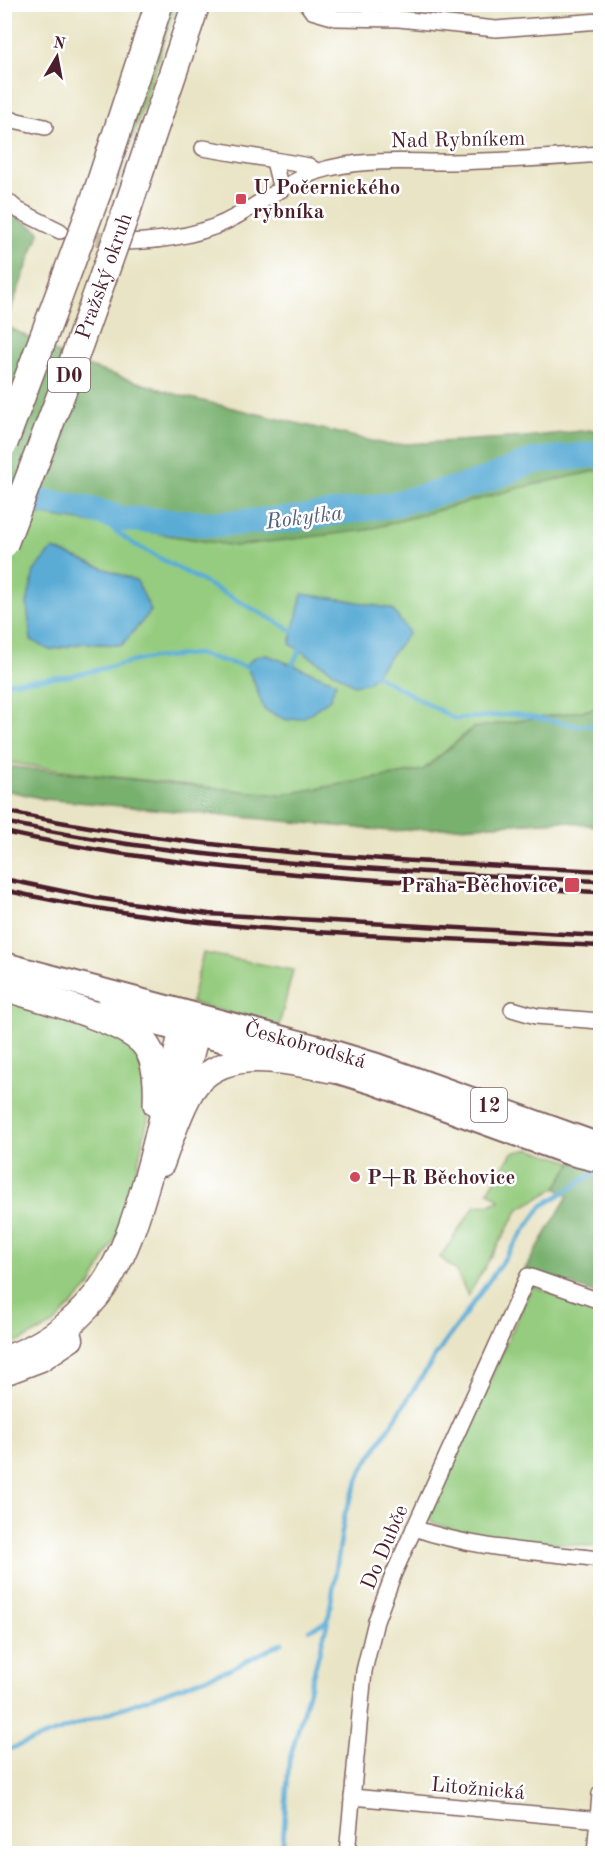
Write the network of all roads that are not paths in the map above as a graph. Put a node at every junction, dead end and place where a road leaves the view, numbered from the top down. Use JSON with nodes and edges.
{"nodes":[{"id":1,"x":159,"y":4,"type":"edge"},
{"id":2,"x":196,"y":4,"type":"edge"},
{"id":3,"x":307,"y":4,"type":"edge"},
{"id":4,"x":600,"y":21,"type":"edge"},
{"id":5,"x":4,"y":118,"type":"edge"},
{"id":6,"x":45,"y":127,"type":"dead end"},
{"id":7,"x":204,"y":148,"type":"dead end"},
{"id":8,"x":600,"y":154,"type":"edge"},
{"id":9,"x":274,"y":161,"type":"junction"},
{"id":10,"x":316,"y":171,"type":"junction"},
{"id":11,"x":280,"y":190,"type":"junction"},
{"id":12,"x":4,"y":198,"type":"edge"},
{"id":13,"x":60,"y":231,"type":"tunnel mouth"},
{"id":14,"x":125,"y":242,"type":"tunnel mouth"},
{"id":15,"x":4,"y":443,"type":"edge"},
{"id":16,"x":4,"y":544,"type":"edge"},
{"id":17,"x":4,"y":964,"type":"edge"},
{"id":18,"x":4,"y":987,"type":"edge"},
{"id":19,"x":512,"y":1009,"type":"dead end"},
{"id":20,"x":600,"y":1021,"type":"edge"},
{"id":21,"x":192,"y":1023,"type":"junction"},
{"id":22,"x":334,"y":1071,"type":"junction"},
{"id":23,"x":600,"y":1145,"type":"edge"},
{"id":24,"x":600,"y":1161,"type":"edge"},
{"id":25,"x":162,"y":1164,"type":"junction"},
{"id":26,"x":131,"y":1231,"type":"junction"},
{"id":27,"x":600,"y":1301,"type":"edge"},
{"id":28,"x":4,"y":1360,"type":"edge"},
{"id":29,"x":4,"y":1373,"type":"edge"},
{"id":30,"x":414,"y":1528,"type":"junction"},
{"id":31,"x":600,"y":1559,"type":"edge"},
{"id":32,"x":600,"y":1794,"type":"edge"},
{"id":33,"x":352,"y":1797,"type":"junction"},
{"id":34,"x":599,"y":1820,"type":"edge"},
{"id":35,"x":347,"y":1854,"type":"edge"},
{"id":36,"x":595,"y":1854,"type":"edge"}],
"edges":[{"from":1,"to":15,"type":"highway","name":"Pražský okruh","number":"D0","bridge":true},
{"from":2,"to":16,"type":"highway","name":"Pražský okruh","number":"D0","bridge":true},
{"from":3,"to":4,"type":"street"},
{"from":5,"to":6,"type":"street"},
{"from":7,"to":9,"type":"street","name":"Nad Rybníkem"},
{"from":8,"to":10,"type":"street","name":"Nad Rybníkem"},
{"from":9,"to":10,"type":"street","name":"Nad Rybníkem"},
{"from":9,"to":11,"type":"street"},
{"from":10,"to":11,"type":"street","name":"Nad Rybníkem"},
{"from":11,"to":14,"type":"street","name":"Nad Rybníkem"},
{"from":12,"to":13,"type":"street"},
{"from":17,"to":21,"type":"main road","name":"Českobrodská","number":"12"},
{"from":18,"to":21,"type":"main road","name":"Českobrodská"},
{"from":18,"to":26,"type":"highway"},
{"from":19,"to":20,"type":"street"},
{"from":21,"to":22,"type":"main road","name":"Českobrodská"},
{"from":21,"to":23,"type":"main road","name":"Českobrodská","number":"12"},
{"from":21,"to":25,"type":"highway"},
{"from":21,"to":26,"type":"highway"},
{"from":22,"to":24,"type":"main road","name":"Českobrodská"},
{"from":22,"to":25,"type":"highway"},
{"from":25,"to":29,"type":"highway"},
{"from":26,"to":28,"type":"highway"},
{"from":27,"to":30,"type":"street","name":"Do Dubče"},
{"from":30,"to":31,"type":"street"},
{"from":30,"to":33,"type":"street","name":"Do Dubče"},
{"from":32,"to":34,"type":"street"},
{"from":33,"to":34,"type":"street","name":"Litožnická"},
{"from":33,"to":35,"type":"street","name":"Do Dubče"},
{"from":34,"to":36,"type":"street"}]}
